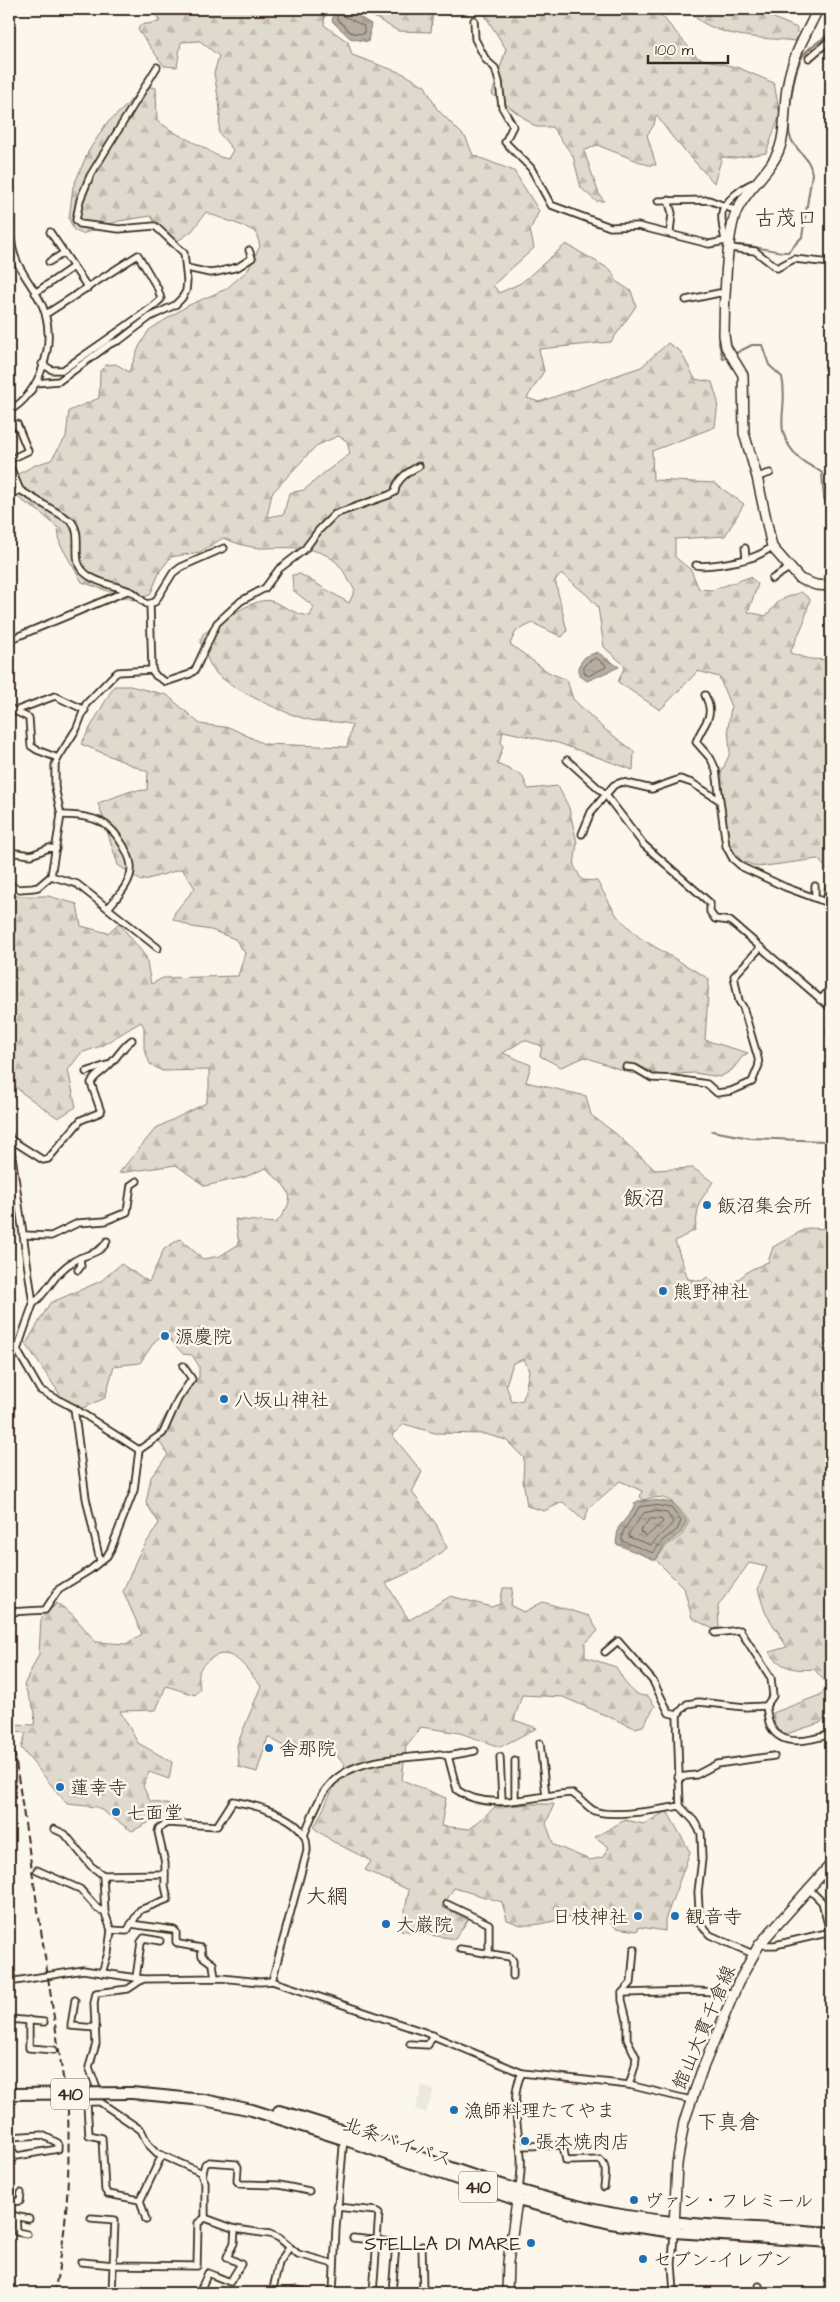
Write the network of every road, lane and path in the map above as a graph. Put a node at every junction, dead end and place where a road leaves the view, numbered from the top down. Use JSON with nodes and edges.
{"nodes":[{"id":1,"x":818,"y":9,"type":"edge"},
{"id":2,"x":474,"y":20,"type":"dead end"},
{"id":3,"x":831,"y":39,"type":"edge"},
{"id":4,"x":809,"y":58,"type":"dead end"},
{"id":5,"x":157,"y":67,"type":"dead end"},
{"id":6,"x":757,"y":182,"type":"junction"},
{"id":7,"x":668,"y":200,"type":"junction"},
{"id":8,"x":658,"y":201,"type":"dead end"},
{"id":9,"x":725,"y":206,"type":"junction"},
{"id":10,"x":737,"y":211,"type":"junction"},
{"id":11,"x":10,"y":214,"type":"dead end"},
{"id":12,"x":50,"y":232,"type":"dead end"},
{"id":13,"x":670,"y":232,"type":"junction"},
{"id":14,"x":729,"y":243,"type":"junction"},
{"id":15,"x":249,"y":250,"type":"dead end"},
{"id":16,"x":64,"y":253,"type":"junction"},
{"id":17,"x":49,"y":262,"type":"dead end"},
{"id":18,"x":831,"y":263,"type":"edge"},
{"id":19,"x":74,"y":267,"type":"junction"},
{"id":20,"x":187,"y":268,"type":"junction"},
{"id":21,"x":88,"y":288,"type":"junction"},
{"id":22,"x":36,"y":293,"type":"junction"},
{"id":23,"x":723,"y":294,"type":"junction"},
{"id":24,"x":686,"y":300,"type":"dead end"},
{"id":25,"x":46,"y":314,"type":"junction"},
{"id":26,"x":42,"y":364,"type":"junction"},
{"id":27,"x":36,"y":383,"type":"junction"},
{"id":28,"x":9,"y":411,"type":"edge"},
{"id":29,"x":9,"y":428,"type":"edge"},
{"id":30,"x":9,"y":460,"type":"edge"},
{"id":31,"x":9,"y":465,"type":"edge"},
{"id":32,"x":418,"y":466,"type":"dead end"},
{"id":33,"x":770,"y":473,"type":"dead end"},
{"id":34,"x":757,"y":477,"type":"junction"},
{"id":35,"x":20,"y":490,"type":"junction"},
{"id":36,"x":9,"y":495,"type":"edge"},
{"id":37,"x":772,"y":547,"type":"junction"},
{"id":38,"x":224,"y":548,"type":"dead end"},
{"id":39,"x":745,"y":548,"type":"dead end"},
{"id":40,"x":746,"y":558,"type":"junction"},
{"id":41,"x":696,"y":565,"type":"dead end"},
{"id":42,"x":789,"y":568,"type":"junction"},
{"id":43,"x":772,"y":579,"type":"dead end"},
{"id":44,"x":831,"y":586,"type":"edge"},
{"id":45,"x":127,"y":591,"type":"junction"},
{"id":46,"x":150,"y":604,"type":"junction"},
{"id":47,"x":9,"y":640,"type":"edge"},
{"id":48,"x":152,"y":670,"type":"junction"},
{"id":49,"x":705,"y":695,"type":"dead end"},
{"id":50,"x":9,"y":708,"type":"edge"},
{"id":51,"x":85,"y":710,"type":"junction"},
{"id":52,"x":15,"y":711,"type":"junction"},
{"id":53,"x":58,"y":758,"type":"junction"},
{"id":54,"x":567,"y":760,"type":"dead end"},
{"id":55,"x":605,"y":794,"type":"junction"},
{"id":56,"x":719,"y":800,"type":"junction"},
{"id":57,"x":61,"y":815,"type":"junction"},
{"id":58,"x":582,"y":834,"type":"dead end"},
{"id":59,"x":56,"y":849,"type":"junction"},
{"id":60,"x":9,"y":852,"type":"edge"},
{"id":61,"x":51,"y":876,"type":"junction"},
{"id":62,"x":9,"y":886,"type":"edge"},
{"id":63,"x":815,"y":886,"type":"dead end"},
{"id":64,"x":829,"y":886,"type":"dead end"},
{"id":65,"x":815,"y":898,"type":"junction"},
{"id":66,"x":829,"y":903,"type":"edge"},
{"id":67,"x":109,"y":907,"type":"junction"},
{"id":68,"x":158,"y":948,"type":"dead end"},
{"id":69,"x":760,"y":948,"type":"junction"},
{"id":70,"x":831,"y":988,"type":"edge"},
{"id":71,"x":820,"y":1000,"type":"junction"},
{"id":72,"x":831,"y":1008,"type":"edge"},
{"id":73,"x":132,"y":1040,"type":"dead end"},
{"id":74,"x":113,"y":1061,"type":"junction"},
{"id":75,"x":626,"y":1067,"type":"dead end"},
{"id":76,"x":86,"y":1072,"type":"dead end"},
{"id":77,"x":10,"y":1137,"type":"edge"},
{"id":78,"x":137,"y":1181,"type":"dead end"},
{"id":79,"x":23,"y":1235,"type":"junction"},
{"id":80,"x":107,"y":1241,"type":"dead end"},
{"id":81,"x":80,"y":1258,"type":"junction"},
{"id":82,"x":78,"y":1270,"type":"dead end"},
{"id":83,"x":33,"y":1304,"type":"junction"},
{"id":84,"x":9,"y":1350,"type":"edge"},
{"id":85,"x":17,"y":1350,"type":"junction"},
{"id":86,"x":184,"y":1366,"type":"dead end"},
{"id":87,"x":74,"y":1408,"type":"junction"},
{"id":88,"x":139,"y":1450,"type":"junction"},
{"id":89,"x":100,"y":1561,"type":"junction"},
{"id":90,"x":9,"y":1612,"type":"edge"},
{"id":91,"x":715,"y":1633,"type":"dead end"},
{"id":92,"x":605,"y":1652,"type":"dead end"},
{"id":93,"x":766,"y":1706,"type":"junction"},
{"id":94,"x":676,"y":1715,"type":"junction"},
{"id":95,"x":831,"y":1734,"type":"edge"},
{"id":96,"x":540,"y":1743,"type":"dead end"},
{"id":97,"x":475,"y":1752,"type":"dead end"},
{"id":98,"x":448,"y":1756,"type":"junction"},
{"id":99,"x":774,"y":1756,"type":"dead end"},
{"id":100,"x":500,"y":1758,"type":"dead end"},
{"id":101,"x":515,"y":1760,"type":"dead end"},
{"id":102,"x":678,"y":1777,"type":"junction"},
{"id":103,"x":546,"y":1796,"type":"junction"},
{"id":104,"x":502,"y":1800,"type":"junction"},
{"id":105,"x":515,"y":1800,"type":"junction"},
{"id":106,"x":680,"y":1806,"type":"junction"},
{"id":107,"x":54,"y":1829,"type":"dead end"},
{"id":108,"x":304,"y":1835,"type":"junction"},
{"id":109,"x":831,"y":1864,"type":"edge"},
{"id":110,"x":37,"y":1870,"type":"dead end"},
{"id":111,"x":165,"y":1874,"type":"junction"},
{"id":112,"x":103,"y":1875,"type":"junction"},
{"id":113,"x":809,"y":1889,"type":"junction"},
{"id":114,"x":447,"y":1904,"type":"dead end"},
{"id":115,"x":105,"y":1913,"type":"junction"},
{"id":116,"x":132,"y":1924,"type":"junction"},
{"id":117,"x":111,"y":1930,"type":"junction"},
{"id":118,"x":830,"y":1932,"type":"edge"},
{"id":119,"x":160,"y":1941,"type":"dead end"},
{"id":120,"x":759,"y":1945,"type":"junction"},
{"id":121,"x":460,"y":1949,"type":"dead end"},
{"id":122,"x":634,"y":1949,"type":"dead end"},
{"id":123,"x":489,"y":1953,"type":"junction"},
{"id":124,"x":753,"y":1954,"type":"junction"},
{"id":125,"x":102,"y":1973,"type":"junction"},
{"id":126,"x":513,"y":1976,"type":"dead end"},
{"id":127,"x":136,"y":1978,"type":"junction"},
{"id":128,"x":215,"y":1978,"type":"junction"},
{"id":129,"x":143,"y":1979,"type":"junction"},
{"id":130,"x":272,"y":1981,"type":"junction"},
{"id":131,"x":9,"y":1982,"type":"edge"},
{"id":132,"x":622,"y":1993,"type":"junction"},
{"id":133,"x":734,"y":1993,"type":"junction"},
{"id":134,"x":75,"y":2000,"type":"dead end"},
{"id":135,"x":9,"y":2019,"type":"edge"},
{"id":136,"x":29,"y":2020,"type":"junction"},
{"id":137,"x":44,"y":2022,"type":"dead end"},
{"id":138,"x":96,"y":2028,"type":"junction"},
{"id":139,"x":433,"y":2036,"type":"junction"},
{"id":140,"x":410,"y":2044,"type":"dead end"},
{"id":141,"x":54,"y":2050,"type":"dead end"},
{"id":142,"x":522,"y":2073,"type":"junction"},
{"id":143,"x":629,"y":2085,"type":"junction"},
{"id":144,"x":9,"y":2094,"type":"edge"},
{"id":145,"x":691,"y":2100,"type":"junction"},
{"id":146,"x":100,"y":2102,"type":"junction"},
{"id":147,"x":344,"y":2136,"type":"junction"},
{"id":148,"x":10,"y":2137,"type":"edge"},
{"id":149,"x":520,"y":2146,"type":"junction"},
{"id":150,"x":162,"y":2155,"type":"junction"},
{"id":151,"x":202,"y":2176,"type":"junction"},
{"id":152,"x":604,"y":2188,"type":"dead end"},
{"id":153,"x":309,"y":2191,"type":"dead end"},
{"id":154,"x":21,"y":2193,"type":"dead end"},
{"id":155,"x":518,"y":2196,"type":"junction"},
{"id":156,"x":140,"y":2200,"type":"junction"},
{"id":157,"x":9,"y":2202,"type":"edge"},
{"id":158,"x":337,"y":2208,"type":"junction"},
{"id":159,"x":9,"y":2215,"type":"edge"},
{"id":160,"x":16,"y":2216,"type":"junction"},
{"id":161,"x":91,"y":2218,"type":"dead end"},
{"id":162,"x":205,"y":2218,"type":"junction"},
{"id":163,"x":29,"y":2219,"type":"dead end"},
{"id":164,"x":146,"y":2220,"type":"dead end"},
{"id":165,"x":674,"y":2228,"type":"junction"},
{"id":166,"x":235,"y":2229,"type":"junction"},
{"id":167,"x":831,"y":2233,"type":"edge"},
{"id":168,"x":27,"y":2234,"type":"dead end"},
{"id":169,"x":352,"y":2238,"type":"dead end"},
{"id":170,"x":378,"y":2240,"type":"junction"},
{"id":171,"x":831,"y":2242,"type":"edge"},
{"id":172,"x":422,"y":2246,"type":"dead end"},
{"id":173,"x":289,"y":2248,"type":"junction"},
{"id":174,"x":81,"y":2262,"type":"dead end"},
{"id":175,"x":334,"y":2264,"type":"junction"},
{"id":176,"x":114,"y":2265,"type":"junction"},
{"id":177,"x":759,"y":2286,"type":"dead end"},
{"id":178,"x":273,"y":2290,"type":"dead end"},
{"id":179,"x":112,"y":2293,"type":"edge"},
{"id":180,"x":198,"y":2293,"type":"edge"},
{"id":181,"x":296,"y":2293,"type":"edge"},
{"id":182,"x":309,"y":2293,"type":"edge"},
{"id":183,"x":333,"y":2293,"type":"edge"},
{"id":184,"x":373,"y":2293,"type":"edge"},
{"id":185,"x":392,"y":2293,"type":"edge"},
{"id":186,"x":423,"y":2293,"type":"edge"},
{"id":187,"x":506,"y":2293,"type":"edge"},
{"id":188,"x":674,"y":2293,"type":"edge"},
{"id":189,"x":759,"y":2293,"type":"edge"}],
"edges":[{"from":1,"to":6,"type":"main road"},
{"from":2,"to":13,"type":"street"},
{"from":3,"to":4,"type":"street"},
{"from":5,"to":20,"type":"street"},
{"from":6,"to":9,"type":"street"},
{"from":6,"to":10,"type":"main road"},
{"from":7,"to":8,"type":"street"},
{"from":7,"to":9,"type":"street"},
{"from":7,"to":13,"type":"street"},
{"from":9,"to":10,"type":"street"},
{"from":9,"to":14,"type":"street"},
{"from":10,"to":14,"type":"main road"},
{"from":11,"to":22,"type":"street"},
{"from":12,"to":16,"type":"street"},
{"from":13,"to":14,"type":"street"},
{"from":14,"to":18,"type":"street"},
{"from":14,"to":23,"type":"main road"},
{"from":15,"to":20,"type":"street"},
{"from":16,"to":17,"type":"street"},
{"from":16,"to":19,"type":"street"},
{"from":19,"to":21,"type":"street"},
{"from":19,"to":22,"type":"street"},
{"from":20,"to":27,"type":"street"},
{"from":21,"to":25,"type":"street"},
{"from":21,"to":26,"type":"street"},
{"from":22,"to":25,"type":"street"},
{"from":23,"to":24,"type":"street"},
{"from":23,"to":34,"type":"main road"},
{"from":25,"to":26,"type":"street"},
{"from":26,"to":27,"type":"street"},
{"from":27,"to":28,"type":"street"},
{"from":29,"to":30,"type":"street"},
{"from":31,"to":35,"type":"street"},
{"from":32,"to":48,"type":"street"},
{"from":33,"to":34,"type":"street"},
{"from":34,"to":37,"type":"main road"},
{"from":35,"to":36,"type":"street"},
{"from":35,"to":45,"type":"street"},
{"from":37,"to":40,"type":"street"},
{"from":37,"to":42,"type":"main road"},
{"from":38,"to":46,"type":"street"},
{"from":39,"to":40,"type":"street"},
{"from":40,"to":41,"type":"street"},
{"from":42,"to":43,"type":"street"},
{"from":42,"to":44,"type":"main road"},
{"from":45,"to":46,"type":"street"},
{"from":45,"to":47,"type":"street"},
{"from":46,"to":48,"type":"street"},
{"from":48,"to":51,"type":"street"},
{"from":49,"to":56,"type":"street"},
{"from":50,"to":52,"type":"street"},
{"from":51,"to":52,"type":"street"},
{"from":51,"to":53,"type":"street"},
{"from":52,"to":53,"type":"street"},
{"from":53,"to":57,"type":"street"},
{"from":54,"to":55,"type":"street"},
{"from":55,"to":56,"type":"street"},
{"from":55,"to":58,"type":"street"},
{"from":55,"to":69,"type":"street"},
{"from":56,"to":65,"type":"street"},
{"from":57,"to":59,"type":"street"},
{"from":57,"to":67,"type":"street"},
{"from":59,"to":60,"type":"street"},
{"from":59,"to":61,"type":"street"},
{"from":61,"to":62,"type":"street"},
{"from":61,"to":67,"type":"street"},
{"from":63,"to":65,"type":"street"},
{"from":64,"to":66,"type":"street"},
{"from":65,"to":66,"type":"street"},
{"from":67,"to":68,"type":"street"},
{"from":69,"to":71,"type":"street"},
{"from":69,"to":75,"type":"street"},
{"from":70,"to":71,"type":"street"},
{"from":71,"to":72,"type":"street"},
{"from":73,"to":74,"type":"street"},
{"from":74,"to":76,"type":"street"},
{"from":74,"to":77,"type":"street"},
{"from":77,"to":79,"type":"street"},
{"from":78,"to":79,"type":"street"},
{"from":79,"to":83,"type":"street"},
{"from":80,"to":81,"type":"street"},
{"from":81,"to":82,"type":"street"},
{"from":81,"to":83,"type":"street"},
{"from":83,"to":85,"type":"street"},
{"from":84,"to":85,"type":"street"},
{"from":85,"to":87,"type":"street"},
{"from":86,"to":88,"type":"street"},
{"from":87,"to":88,"type":"street"},
{"from":87,"to":89,"type":"street"},
{"from":88,"to":89,"type":"street"},
{"from":89,"to":90,"type":"street"},
{"from":91,"to":93,"type":"street"},
{"from":92,"to":94,"type":"street"},
{"from":93,"to":94,"type":"street"},
{"from":93,"to":95,"type":"street"},
{"from":94,"to":102,"type":"street"},
{"from":96,"to":103,"type":"street"},
{"from":97,"to":98,"type":"street"},
{"from":98,"to":104,"type":"street"},
{"from":98,"to":108,"type":"street"},
{"from":99,"to":102,"type":"street"},
{"from":100,"to":104,"type":"street"},
{"from":101,"to":105,"type":"street"},
{"from":102,"to":106,"type":"street"},
{"from":103,"to":105,"type":"street"},
{"from":103,"to":106,"type":"street"},
{"from":104,"to":105,"type":"street"},
{"from":106,"to":124,"type":"street"},
{"from":107,"to":112,"type":"street"},
{"from":108,"to":111,"type":"street"},
{"from":108,"to":130,"type":"street"},
{"from":109,"to":113,"type":"main road","name":"館山大貫千倉線"},
{"from":110,"to":115,"type":"street"},
{"from":111,"to":112,"type":"street"},
{"from":111,"to":116,"type":"street"},
{"from":112,"to":115,"type":"street"},
{"from":113,"to":118,"type":"street"},
{"from":113,"to":120,"type":"main road","name":"館山大貫千倉線"},
{"from":114,"to":123,"type":"street"},
{"from":115,"to":117,"type":"street"},
{"from":116,"to":117,"type":"street"},
{"from":116,"to":128,"type":"street"},
{"from":117,"to":125,"type":"street"},
{"from":118,"to":120,"type":"street"},
{"from":119,"to":127,"type":"street"},
{"from":120,"to":124,"type":"main road","name":"館山大貫千倉線"},
{"from":121,"to":123,"type":"street"},
{"from":122,"to":132,"type":"street"},
{"from":123,"to":126,"type":"street"},
{"from":124,"to":133,"type":"main road","name":"館山大貫千倉線"},
{"from":125,"to":127,"type":"street"},
{"from":125,"to":131,"type":"street"},
{"from":127,"to":129,"type":"street"},
{"from":128,"to":129,"type":"street"},
{"from":128,"to":130,"type":"street"},
{"from":129,"to":138,"type":"street"},
{"from":130,"to":139,"type":"street"},
{"from":132,"to":133,"type":"street"},
{"from":132,"to":143,"type":"street"},
{"from":133,"to":145,"type":"main road","name":"館山大貫千倉線"},
{"from":134,"to":138,"type":"street"},
{"from":135,"to":136,"type":"street"},
{"from":136,"to":137,"type":"street"},
{"from":136,"to":141,"type":"street"},
{"from":138,"to":146,"type":"street"},
{"from":139,"to":140,"type":"street"},
{"from":139,"to":142,"type":"street"},
{"from":142,"to":143,"type":"street"},
{"from":142,"to":149,"type":"street"},
{"from":143,"to":145,"type":"street"},
{"from":144,"to":147,"type":"highway","name":"北条バイパス","number":"410","bridge":true},
{"from":145,"to":165,"type":"main road","name":"館山大貫千倉線"},
{"from":146,"to":150,"type":"street"},
{"from":146,"to":156,"type":"street"},
{"from":147,"to":155,"type":"highway","name":"北条バイパス","number":"410"},
{"from":147,"to":158,"type":"street"},
{"from":148,"to":148,"type":"street"},
{"from":149,"to":152,"type":"street"},
{"from":149,"to":155,"type":"street"},
{"from":150,"to":151,"type":"street"},
{"from":150,"to":156,"type":"street"},
{"from":151,"to":153,"type":"street"},
{"from":151,"to":162,"type":"street"},
{"from":154,"to":157,"type":"street"},
{"from":155,"to":165,"type":"highway","name":"北条バイパス","number":"410"},
{"from":155,"to":187,"type":"main road"},
{"from":156,"to":164,"type":"street"},
{"from":158,"to":170,"type":"street"},
{"from":158,"to":175,"type":"street"},
{"from":159,"to":160,"type":"street"},
{"from":160,"to":163,"type":"street"},
{"from":160,"to":168,"type":"street"},
{"from":161,"to":176,"type":"street"},
{"from":162,"to":166,"type":"street"},
{"from":162,"to":176,"type":"street"},
{"from":165,"to":167,"type":"highway","name":"北条バイパス","number":"410"},
{"from":165,"to":171,"type":"highway","name":"北条バイパス","number":"410"},
{"from":165,"to":188,"type":"street"},
{"from":166,"to":173,"type":"street"},
{"from":166,"to":180,"type":"street"},
{"from":169,"to":170,"type":"street"},
{"from":170,"to":184,"type":"street"},
{"from":170,"to":185,"type":"street"},
{"from":172,"to":186,"type":"street"},
{"from":173,"to":175,"type":"street"},
{"from":173,"to":178,"type":"street"},
{"from":174,"to":176,"type":"street"},
{"from":175,"to":183,"type":"street"},
{"from":176,"to":179,"type":"street"},
{"from":177,"to":189,"type":"street"},
{"from":181,"to":182,"type":"street"}]}
